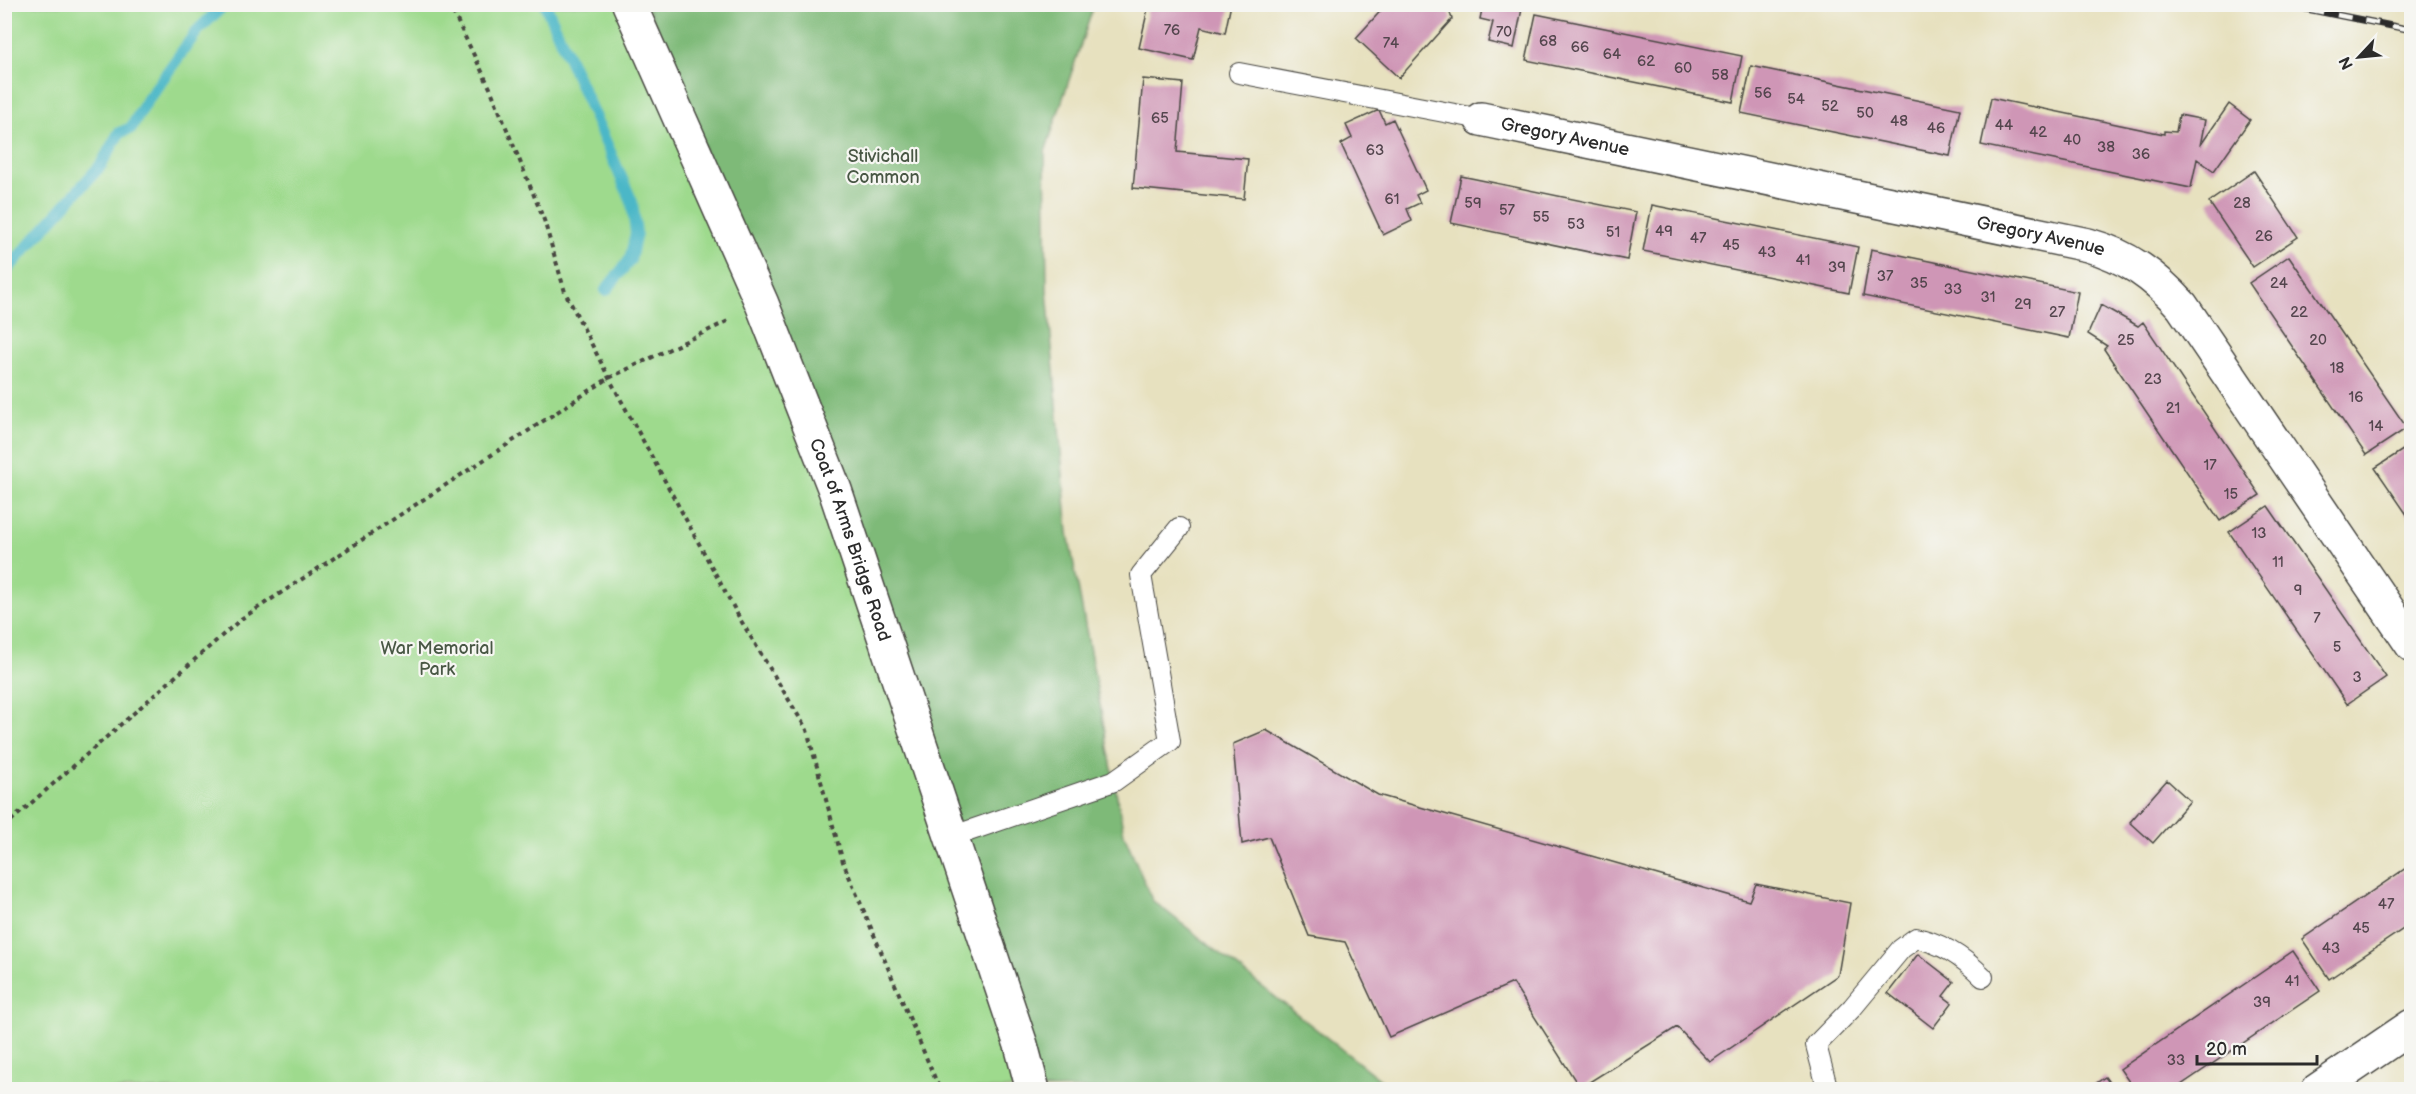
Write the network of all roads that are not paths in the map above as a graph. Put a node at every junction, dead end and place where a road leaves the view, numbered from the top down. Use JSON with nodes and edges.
{"nodes":[{"id":1,"x":629,"y":4,"type":"edge"},
{"id":2,"x":1239,"y":73,"type":"dead end"},
{"id":3,"x":1481,"y":119,"type":"joint"},
{"id":4,"x":1179,"y":528,"type":"dead end"},
{"id":5,"x":2412,"y":645,"type":"edge"},
{"id":6,"x":951,"y":837,"type":"junction"},
{"id":7,"x":1983,"y":977,"type":"dead end"},
{"id":8,"x":2412,"y":1026,"type":"edge"},
{"id":9,"x":1033,"y":1089,"type":"edge"},
{"id":10,"x":1830,"y":1089,"type":"edge"},
{"id":11,"x":2318,"y":1089,"type":"edge"}],
"edges":[{"from":1,"to":6,"type":"street","name":"Coat of Arms Bridge Road"},
{"from":2,"to":3,"type":"lane"},
{"from":3,"to":5,"type":"street","name":"Gregory Avenue"},
{"from":4,"to":6,"type":"lane"},
{"from":6,"to":9,"type":"street","name":"Coat of Arms Bridge Road"},
{"from":7,"to":10,"type":"lane"},
{"from":8,"to":11,"type":"street"}]}
